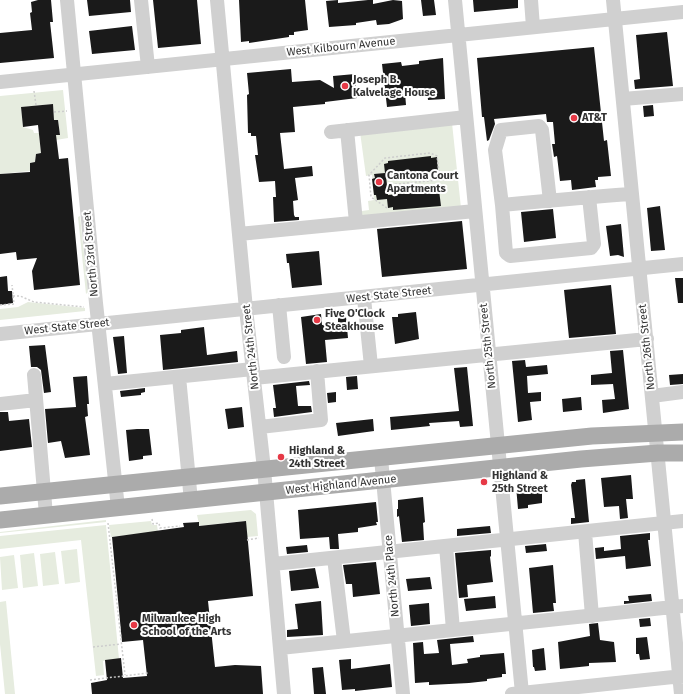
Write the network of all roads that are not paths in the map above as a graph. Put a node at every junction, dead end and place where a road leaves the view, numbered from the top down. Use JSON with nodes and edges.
{"nodes":[{"id":1,"x":67,"y":0,"type":"edge"},
{"id":2,"x":141,"y":0,"type":"edge"},
{"id":3,"x":217,"y":0,"type":"edge"},
{"id":4,"x":454,"y":0,"type":"edge"},
{"id":5,"x":530,"y":0,"type":"edge"},
{"id":6,"x":613,"y":0,"type":"edge"},
{"id":7,"x":683,"y":12,"type":"edge"},
{"id":8,"x":615,"y":19,"type":"junction"},
{"id":9,"x":533,"y":27,"type":"junction"},
{"id":10,"x":458,"y":34,"type":"junction"},
{"id":11,"x":223,"y":59,"type":"junction"},
{"id":12,"x":148,"y":67,"type":"junction"},
{"id":13,"x":74,"y":74,"type":"junction"},
{"id":14,"x":0,"y":82,"type":"edge"},
{"id":15,"x":683,"y":94,"type":"edge"},
{"id":16,"x":623,"y":99,"type":"junction"},
{"id":17,"x":466,"y":117,"type":"junction"},
{"id":18,"x":347,"y":130,"type":"junction"},
{"id":19,"x":331,"y":132,"type":"dead end"},
{"id":20,"x":631,"y":194,"type":"junction"},
{"id":21,"x":589,"y":197,"type":"junction"},
{"id":22,"x":550,"y":201,"type":"junction"},
{"id":23,"x":502,"y":205,"type":"junction"},
{"id":24,"x":475,"y":211,"type":"junction"},
{"id":25,"x":356,"y":222,"type":"junction"},
{"id":26,"x":239,"y":234,"type":"junction"},
{"id":27,"x":683,"y":264,"type":"edge"},
{"id":28,"x":638,"y":269,"type":"junction"},
{"id":29,"x":481,"y":285,"type":"junction"},
{"id":30,"x":364,"y":298,"type":"junction"},
{"id":31,"x":279,"y":305,"type":"junction"},
{"id":32,"x":246,"y":309,"type":"junction"},
{"id":33,"x":98,"y":324,"type":"junction"},
{"id":34,"x":0,"y":334,"type":"edge"},
{"id":35,"x":647,"y":339,"type":"junction"},
{"id":36,"x":489,"y":354,"type":"junction"},
{"id":37,"x":284,"y":357,"type":"dead end"},
{"id":38,"x":371,"y":366,"type":"junction"},
{"id":39,"x":317,"y":372,"type":"junction"},
{"id":40,"x":254,"y":374,"type":"junction"},
{"id":41,"x":34,"y":375,"type":"dead end"},
{"id":42,"x":179,"y":377,"type":"junction"},
{"id":43,"x":105,"y":384,"type":"junction"},
{"id":44,"x":683,"y":392,"type":"edge"},
{"id":45,"x":652,"y":396,"type":"junction"},
{"id":46,"x":36,"y":400,"type":"junction"},
{"id":47,"x":0,"y":404,"type":"edge"},
{"id":48,"x":260,"y":427,"type":"junction"},
{"id":49,"x":656,"y":432,"type":"junction"},
{"id":50,"x":683,"y":432,"type":"edge"},
{"id":51,"x":498,"y":445,"type":"junction"},
{"id":52,"x":658,"y":453,"type":"junction"},
{"id":53,"x":683,"y":453,"type":"edge"},
{"id":54,"x":381,"y":458,"type":"junction"},
{"id":55,"x":501,"y":468,"type":"junction"},
{"id":56,"x":264,"y":469,"type":"junction"},
{"id":57,"x":189,"y":477,"type":"junction"},
{"id":58,"x":383,"y":481,"type":"junction"},
{"id":59,"x":116,"y":484,"type":"junction"},
{"id":60,"x":44,"y":492,"type":"junction"},
{"id":61,"x":267,"y":493,"type":"junction"},
{"id":62,"x":0,"y":496,"type":"edge"},
{"id":63,"x":191,"y":500,"type":"junction"},
{"id":64,"x":118,"y":508,"type":"junction"},
{"id":65,"x":46,"y":515,"type":"junction"},
{"id":66,"x":0,"y":520,"type":"edge"},
{"id":67,"x":683,"y":521,"type":"edge"},
{"id":68,"x":665,"y":523,"type":"junction"},
{"id":69,"x":585,"y":532,"type":"junction"},
{"id":70,"x":508,"y":540,"type":"junction"},
{"id":71,"x":446,"y":546,"type":"junction"},
{"id":72,"x":389,"y":551,"type":"junction"},
{"id":73,"x":334,"y":558,"type":"junction"},
{"id":74,"x":273,"y":564,"type":"junction"},
{"id":75,"x":678,"y":606,"type":"edge"},
{"id":76,"x":592,"y":616,"type":"junction"},
{"id":77,"x":516,"y":624,"type":"junction"},
{"id":78,"x":454,"y":630,"type":"junction"},
{"id":79,"x":397,"y":635,"type":"junction"},
{"id":80,"x":344,"y":640,"type":"junction"},
{"id":81,"x":280,"y":648,"type":"junction"},
{"id":82,"x":681,"y":676,"type":"edge"},
{"id":83,"x":561,"y":692,"type":"edge"},
{"id":84,"x":517,"y":693,"type":"edge"},
{"id":85,"x":284,"y":694,"type":"edge"},
{"id":86,"x":402,"y":694,"type":"edge"},
{"id":87,"x":681,"y":694,"type":"edge"}],
"edges":[{"from":1,"to":13,"type":"street","name":"North 23rd Street"},
{"from":2,"to":12,"type":"street"},
{"from":3,"to":11,"type":"street","name":"North 24th Street"},
{"from":4,"to":10,"type":"street","name":"North 25th Street"},
{"from":5,"to":9,"type":"street"},
{"from":6,"to":8,"type":"street","name":"North 26th Street"},
{"from":7,"to":8,"type":"street","name":"West Kilbourn Avenue"},
{"from":8,"to":9,"type":"street","name":"West Kilbourn Avenue"},
{"from":8,"to":16,"type":"street","name":"North 26th Street"},
{"from":9,"to":10,"type":"street","name":"West Kilbourn Avenue"},
{"from":10,"to":11,"type":"street","name":"West Kilbourn Avenue"},
{"from":10,"to":17,"type":"street","name":"North 25th Street"},
{"from":11,"to":12,"type":"street","name":"West Kilbourn Avenue"},
{"from":11,"to":26,"type":"street","name":"North 24th Street"},
{"from":12,"to":13,"type":"street","name":"West Kilbourn Avenue"},
{"from":13,"to":14,"type":"street","name":"West Kilbourn Avenue"},
{"from":13,"to":33,"type":"street","name":"North 23rd Street"},
{"from":15,"to":16,"type":"street"},
{"from":16,"to":20,"type":"street","name":"North 26th Street"},
{"from":17,"to":18,"type":"street"},
{"from":17,"to":24,"type":"street","name":"North 25th Street"},
{"from":18,"to":19,"type":"street"},
{"from":18,"to":25,"type":"street"},
{"from":20,"to":21,"type":"street"},
{"from":20,"to":28,"type":"street","name":"North 26th Street"},
{"from":21,"to":22,"type":"street"},
{"from":21,"to":23,"type":"street"},
{"from":22,"to":23,"type":"street"},
{"from":22,"to":23,"type":"street"},
{"from":24,"to":25,"type":"street"},
{"from":24,"to":29,"type":"street","name":"North 25th Street"},
{"from":25,"to":26,"type":"street"},
{"from":26,"to":32,"type":"street","name":"North 24th Street"},
{"from":27,"to":28,"type":"street","name":"West State Street"},
{"from":28,"to":29,"type":"street","name":"West State Street"},
{"from":28,"to":35,"type":"street","name":"North 26th Street"},
{"from":29,"to":30,"type":"street","name":"West State Street"},
{"from":29,"to":36,"type":"street","name":"North 25th Street"},
{"from":30,"to":31,"type":"street","name":"West State Street"},
{"from":30,"to":38,"type":"street"},
{"from":31,"to":32,"type":"street","name":"West State Street"},
{"from":31,"to":37,"type":"street"},
{"from":32,"to":33,"type":"street","name":"West State Street"},
{"from":32,"to":40,"type":"street","name":"North 24th Street"},
{"from":33,"to":34,"type":"street","name":"West State Street"},
{"from":33,"to":43,"type":"street","name":"North 23rd Street"},
{"from":35,"to":36,"type":"street"},
{"from":35,"to":45,"type":"street","name":"North 26th Street"},
{"from":36,"to":38,"type":"street"},
{"from":36,"to":51,"type":"street","name":"North 25th Street"},
{"from":38,"to":39,"type":"street"},
{"from":39,"to":40,"type":"street"},
{"from":39,"to":48,"type":"street"},
{"from":40,"to":42,"type":"street"},
{"from":40,"to":48,"type":"street","name":"North 24th Street"},
{"from":41,"to":46,"type":"street"},
{"from":42,"to":43,"type":"street"},
{"from":42,"to":57,"type":"street"},
{"from":43,"to":59,"type":"street","name":"North 23rd Street"},
{"from":44,"to":45,"type":"street"},
{"from":45,"to":49,"type":"street","name":"North 26th Street"},
{"from":46,"to":47,"type":"street"},
{"from":46,"to":60,"type":"street"},
{"from":48,"to":56,"type":"street","name":"North 24th Street"},
{"from":49,"to":50,"type":"main road","name":"West Highland Avenue"},
{"from":49,"to":51,"type":"main road","name":"West Highland Avenue"},
{"from":49,"to":52,"type":"street","name":"North 26th Street"},
{"from":51,"to":54,"type":"main road","name":"West Highland Avenue"},
{"from":51,"to":55,"type":"street","name":"North 25th Street"},
{"from":52,"to":53,"type":"main road","name":"West Highland Avenue"},
{"from":52,"to":55,"type":"main road","name":"West Highland Avenue"},
{"from":52,"to":68,"type":"street","name":"North 26th Street"},
{"from":54,"to":56,"type":"main road","name":"West Highland Avenue"},
{"from":54,"to":58,"type":"street","name":"North 24th Place"},
{"from":55,"to":58,"type":"main road","name":"West Highland Avenue"},
{"from":55,"to":70,"type":"street","name":"North 25th Street"},
{"from":56,"to":57,"type":"main road","name":"West Highland Avenue"},
{"from":56,"to":61,"type":"street","name":"North 24th Street"},
{"from":57,"to":59,"type":"main road","name":"West Highland Avenue"},
{"from":57,"to":63,"type":"street"},
{"from":58,"to":61,"type":"main road","name":"West Highland Avenue"},
{"from":58,"to":72,"type":"street","name":"North 24th Place"},
{"from":59,"to":60,"type":"main road","name":"West Highland Avenue"},
{"from":59,"to":64,"type":"street","name":"North 23rd Street"},
{"from":60,"to":62,"type":"main road","name":"West Highland Avenue"},
{"from":60,"to":65,"type":"street"},
{"from":61,"to":63,"type":"main road","name":"West Highland Avenue"},
{"from":61,"to":74,"type":"street","name":"North 24th Street"},
{"from":63,"to":64,"type":"main road","name":"West Highland Avenue"},
{"from":64,"to":65,"type":"main road","name":"West Highland Avenue"},
{"from":65,"to":66,"type":"main road","name":"West Highland Avenue"},
{"from":67,"to":68,"type":"street"},
{"from":68,"to":69,"type":"street"},
{"from":68,"to":75,"type":"street","name":"North 26th Street"},
{"from":69,"to":70,"type":"street"},
{"from":69,"to":76,"type":"street"},
{"from":70,"to":71,"type":"street"},
{"from":70,"to":77,"type":"street","name":"North 25th Street"},
{"from":71,"to":72,"type":"street"},
{"from":71,"to":78,"type":"street"},
{"from":72,"to":73,"type":"street"},
{"from":72,"to":79,"type":"street","name":"North 24th Place"},
{"from":73,"to":74,"type":"street"},
{"from":73,"to":80,"type":"street"},
{"from":74,"to":81,"type":"street","name":"North 24th Street"},
{"from":75,"to":76,"type":"street"},
{"from":75,"to":82,"type":"street","name":"North 26th Street"},
{"from":76,"to":77,"type":"street"},
{"from":77,"to":78,"type":"street"},
{"from":77,"to":84,"type":"street","name":"North 25th Street"},
{"from":78,"to":79,"type":"street"},
{"from":79,"to":80,"type":"street"},
{"from":79,"to":86,"type":"street","name":"North 24th Place"},
{"from":80,"to":81,"type":"street"},
{"from":81,"to":85,"type":"street","name":"North 24th Street"},
{"from":82,"to":83,"type":"street"},
{"from":82,"to":87,"type":"street","name":"North 26th Street"},
{"from":83,"to":84,"type":"street"}]}
